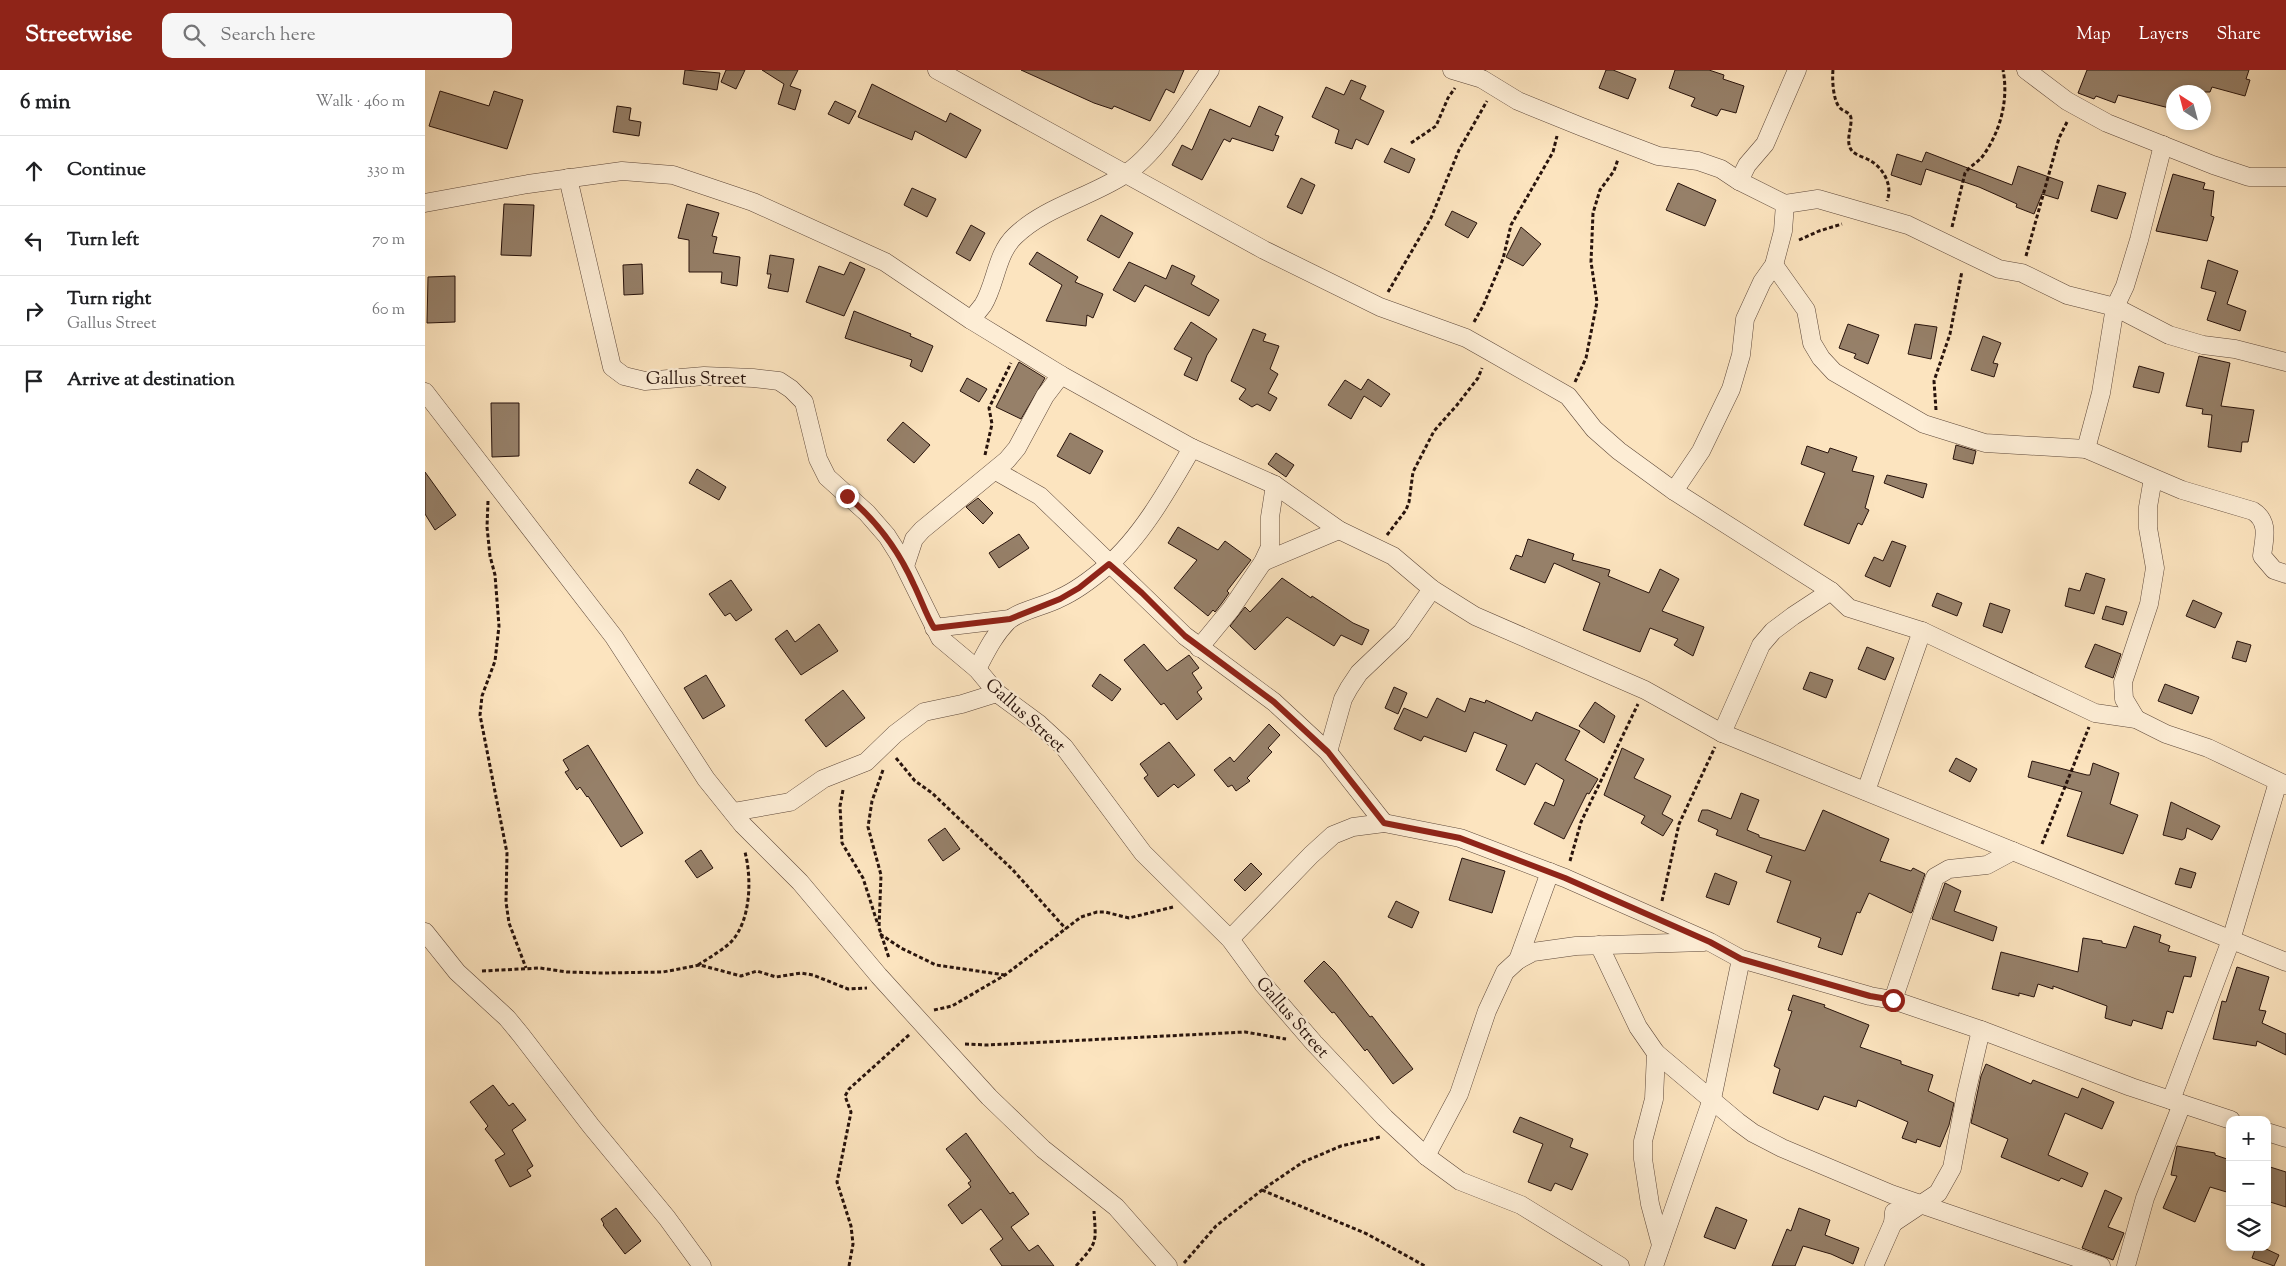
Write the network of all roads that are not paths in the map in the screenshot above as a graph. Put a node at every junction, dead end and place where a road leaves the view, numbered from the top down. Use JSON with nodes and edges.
{"nodes":[{"id":1,"x":937,"y":70,"type":"edge"},
{"id":2,"x":1210,"y":70,"type":"edge"},
{"id":3,"x":1797,"y":70,"type":"edge"},
{"id":4,"x":2026,"y":70,"type":"edge"},
{"id":5,"x":1477,"y":76,"type":"edge"},
{"id":6,"x":2163,"y":145,"type":"junction"},
{"id":7,"x":1125,"y":174,"type":"junction"},
{"id":8,"x":2286,"y":177,"type":"edge"},
{"id":9,"x":568,"y":178,"type":"junction"},
{"id":10,"x":1739,"y":181,"type":"junction"},
{"id":11,"x":425,"y":203,"type":"edge"},
{"id":12,"x":1785,"y":204,"type":"junction"},
{"id":13,"x":1775,"y":259,"type":"junction"},
{"id":14,"x":2115,"y":307,"type":"junction"},
{"id":15,"x":971,"y":320,"type":"junction"},
{"id":16,"x":2286,"y":362,"type":"edge"},
{"id":17,"x":1061,"y":376,"type":"junction"},
{"id":18,"x":425,"y":392,"type":"edge"},
{"id":19,"x":1192,"y":448,"type":"junction"},
{"id":20,"x":2086,"y":449,"type":"junction"},
{"id":21,"x":990,"y":464,"type":"junction"},
{"id":22,"x":2153,"y":478,"type":"junction"},
{"id":23,"x":1275,"y":485,"type":"junction"},
{"id":24,"x":1674,"y":491,"type":"junction"},
{"id":25,"x":1339,"y":530,"type":"junction"},
{"id":26,"x":1263,"y":562,"type":"junction"},
{"id":27,"x":1109,"y":564,"type":"junction"},
{"id":28,"x":905,"y":566,"type":"junction"},
{"id":29,"x":2286,"y":574,"type":"edge"},
{"id":30,"x":1432,"y":589,"type":"junction"},
{"id":31,"x":1831,"y":591,"type":"junction"},
{"id":32,"x":1010,"y":619,"type":"junction"},
{"id":33,"x":934,"y":628,"type":"junction"},
{"id":34,"x":1922,"y":631,"type":"junction"},
{"id":35,"x":1199,"y":648,"type":"junction"},
{"id":36,"x":977,"y":669,"type":"junction"},
{"id":37,"x":997,"y":693,"type":"junction"},
{"id":38,"x":2135,"y":719,"type":"junction"},
{"id":39,"x":1722,"y":733,"type":"junction"},
{"id":40,"x":1328,"y":752,"type":"junction"},
{"id":41,"x":2282,"y":784,"type":"edge"},
{"id":42,"x":1865,"y":791,"type":"junction"},
{"id":43,"x":738,"y":818,"type":"junction"},
{"id":44,"x":1384,"y":823,"type":"junction"},
{"id":45,"x":2013,"y":851,"type":"junction"},
{"id":46,"x":1557,"y":875,"type":"junction"},
{"id":47,"x":425,"y":932,"type":"edge"},
{"id":48,"x":1230,"y":939,"type":"junction"},
{"id":49,"x":2231,"y":940,"type":"junction"},
{"id":50,"x":1710,"y":942,"type":"junction"},
{"id":51,"x":1599,"y":945,"type":"junction"},
{"id":52,"x":1741,"y":959,"type":"junction"},
{"id":53,"x":1518,"y":960,"type":"junction"},
{"id":54,"x":2286,"y":962,"type":"edge"},
{"id":55,"x":1893,"y":1000,"type":"junction"},
{"id":56,"x":1981,"y":1030,"type":"junction"},
{"id":57,"x":1656,"y":1053,"type":"junction"},
{"id":58,"x":1712,"y":1099,"type":"junction"},
{"id":59,"x":2177,"y":1102,"type":"junction"},
{"id":60,"x":2226,"y":1118,"type":"edge"},
{"id":61,"x":2271,"y":1133,"type":"edge"},
{"id":62,"x":2286,"y":1138,"type":"edge"},
{"id":63,"x":1426,"y":1156,"type":"junction"},
{"id":64,"x":1891,"y":1194,"type":"junction"},
{"id":65,"x":1920,"y":1204,"type":"junction"},
{"id":66,"x":1893,"y":1223,"type":"junction"},
{"id":67,"x":1661,"y":1244,"type":"junction"},
{"id":68,"x":702,"y":1266,"type":"edge"},
{"id":69,"x":1168,"y":1266,"type":"edge"},
{"id":70,"x":1620,"y":1266,"type":"edge"},
{"id":71,"x":1654,"y":1266,"type":"edge"},
{"id":72,"x":1874,"y":1266,"type":"edge"},
{"id":73,"x":2101,"y":1266,"type":"edge"},
{"id":74,"x":2126,"y":1266,"type":"edge"}],
"edges":[{"from":1,"to":7,"type":"street"},
{"from":2,"to":7,"type":"street"},
{"from":3,"to":10,"type":"street"},
{"from":4,"to":6,"type":"street"},
{"from":5,"to":10,"type":"street"},
{"from":6,"to":8,"type":"street"},
{"from":6,"to":14,"type":"street"},
{"from":7,"to":15,"type":"street"},
{"from":7,"to":24,"type":"street"},
{"from":9,"to":11,"type":"street"},
{"from":9,"to":15,"type":"street"},
{"from":9,"to":28,"type":"street","name":"Gallus Street"},
{"from":10,"to":12,"type":"street"},
{"from":12,"to":13,"type":"street"},
{"from":12,"to":14,"type":"street"},
{"from":13,"to":20,"type":"street"},
{"from":13,"to":24,"type":"street"},
{"from":14,"to":16,"type":"street"},
{"from":14,"to":20,"type":"street"},
{"from":15,"to":17,"type":"street"},
{"from":17,"to":19,"type":"street"},
{"from":17,"to":21,"type":"street"},
{"from":18,"to":43,"type":"street"},
{"from":19,"to":23,"type":"street"},
{"from":19,"to":27,"type":"street"},
{"from":20,"to":22,"type":"street"},
{"from":21,"to":27,"type":"street"},
{"from":21,"to":28,"type":"street"},
{"from":22,"to":29,"type":"street"},
{"from":22,"to":38,"type":"street"},
{"from":23,"to":25,"type":"street"},
{"from":23,"to":26,"type":"street"},
{"from":24,"to":31,"type":"street"},
{"from":25,"to":26,"type":"street"},
{"from":25,"to":30,"type":"street"},
{"from":26,"to":35,"type":"street"},
{"from":27,"to":32,"type":"street"},
{"from":27,"to":35,"type":"street"},
{"from":28,"to":33,"type":"street","name":"Gallus Street"},
{"from":30,"to":39,"type":"street"},
{"from":30,"to":40,"type":"street"},
{"from":31,"to":34,"type":"street"},
{"from":31,"to":39,"type":"street"},
{"from":32,"to":33,"type":"street"},
{"from":32,"to":36,"type":"street"},
{"from":33,"to":36,"type":"street","name":"Gallus Street"},
{"from":34,"to":38,"type":"street"},
{"from":34,"to":42,"type":"street"},
{"from":35,"to":40,"type":"street"},
{"from":36,"to":37,"type":"street","name":"Gallus Street"},
{"from":37,"to":43,"type":"street"},
{"from":37,"to":48,"type":"street","name":"Gallus Street"},
{"from":38,"to":41,"type":"street"},
{"from":39,"to":42,"type":"street"},
{"from":40,"to":44,"type":"street"},
{"from":41,"to":49,"type":"street"},
{"from":42,"to":45,"type":"street"},
{"from":43,"to":69,"type":"street"},
{"from":44,"to":46,"type":"street"},
{"from":44,"to":48,"type":"street"},
{"from":45,"to":49,"type":"street"},
{"from":45,"to":55,"type":"street"},
{"from":46,"to":50,"type":"street"},
{"from":46,"to":53,"type":"street"},
{"from":47,"to":68,"type":"street"},
{"from":48,"to":63,"type":"street","name":"Gallus Street"},
{"from":49,"to":54,"type":"street"},
{"from":49,"to":59,"type":"street"},
{"from":50,"to":51,"type":"street"},
{"from":50,"to":52,"type":"street"},
{"from":51,"to":53,"type":"street"},
{"from":51,"to":57,"type":"street"},
{"from":52,"to":55,"type":"street"},
{"from":52,"to":58,"type":"street"},
{"from":53,"to":63,"type":"street"},
{"from":55,"to":56,"type":"street"},
{"from":56,"to":59,"type":"street"},
{"from":56,"to":65,"type":"street"},
{"from":57,"to":58,"type":"street"},
{"from":57,"to":67,"type":"street"},
{"from":58,"to":64,"type":"street"},
{"from":58,"to":67,"type":"street"},
{"from":59,"to":60,"type":"street"},
{"from":59,"to":74,"type":"street"},
{"from":61,"to":62,"type":"street"},
{"from":63,"to":70,"type":"street","name":"Gallus Street"},
{"from":64,"to":65,"type":"street"},
{"from":64,"to":66,"type":"street"},
{"from":65,"to":66,"type":"street"},
{"from":65,"to":73,"type":"street"},
{"from":66,"to":72,"type":"street"},
{"from":67,"to":71,"type":"street"}]}
